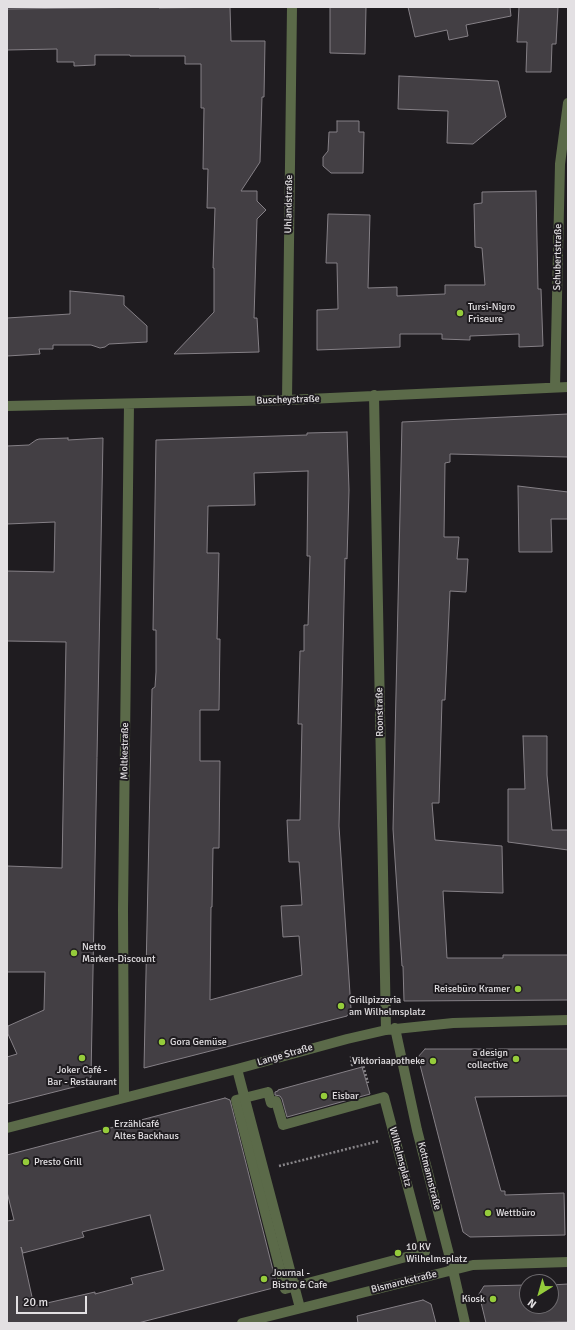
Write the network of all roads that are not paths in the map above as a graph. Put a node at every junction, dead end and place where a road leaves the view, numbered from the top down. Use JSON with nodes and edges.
{"nodes":[{"id":1,"x":292,"y":7,"type":"edge"},
{"id":2,"x":568,"y":103,"type":"edge"},
{"id":3,"x":555,"y":387,"type":"junction"},
{"id":4,"x":568,"y":387,"type":"edge"},
{"id":5,"x":374,"y":395,"type":"junction"},
{"id":6,"x":286,"y":400,"type":"junction"},
{"id":7,"x":128,"y":404,"type":"junction"},
{"id":8,"x":7,"y":406,"type":"edge"},
{"id":9,"x":568,"y":1020,"type":"edge"},
{"id":10,"x":390,"y":1029,"type":"junction"},
{"id":11,"x":237,"y":1069,"type":"junction"},
{"id":12,"x":124,"y":1097,"type":"junction"},
{"id":13,"x":244,"y":1098,"type":"junction"},
{"id":14,"x":7,"y":1128,"type":"edge"},
{"id":15,"x":568,"y":1262,"type":"edge"},
{"id":16,"x":453,"y":1270,"type":"junction"},
{"id":17,"x":294,"y":1286,"type":"junction"},
{"id":18,"x":300,"y":1308,"type":"junction"},
{"id":19,"x":242,"y":1323,"type":"edge"},
{"id":20,"x":465,"y":1323,"type":"edge"}],
"edges":[{"from":1,"to":6,"type":"street","name":"Uhlandstraße"},
{"from":2,"to":3,"type":"street","name":"Schubertstraße"},
{"from":3,"to":4,"type":"street","name":"Buscheystraße"},
{"from":3,"to":5,"type":"street","name":"Buscheystraße"},
{"from":5,"to":6,"type":"street","name":"Buscheystraße"},
{"from":5,"to":10,"type":"street","name":"Roonstraße"},
{"from":6,"to":7,"type":"street","name":"Buscheystraße"},
{"from":7,"to":8,"type":"street","name":"Buscheystraße"},
{"from":7,"to":12,"type":"street","name":"Moltkestraße"},
{"from":9,"to":10,"type":"street","name":"Lange Straße"},
{"from":10,"to":11,"type":"street","name":"Lange Straße"},
{"from":10,"to":16,"type":"street","name":"Kottmannstraße"},
{"from":11,"to":12,"type":"street","name":"Lange Straße"},
{"from":11,"to":13,"type":"street"},
{"from":12,"to":14,"type":"street","name":"Lange Straße"},
{"from":13,"to":17,"type":"street"},
{"from":13,"to":17,"type":"street"},
{"from":13,"to":17,"type":"street","name":"Wilhelmsplatz"},
{"from":15,"to":16,"type":"street","name":"Bismarckstraße"},
{"from":16,"to":18,"type":"street","name":"Bismarckstraße"},
{"from":16,"to":20,"type":"street","name":"Kottmannstraße"},
{"from":17,"to":18,"type":"street"},
{"from":18,"to":19,"type":"street","name":"Bismarckstraße"}]}
